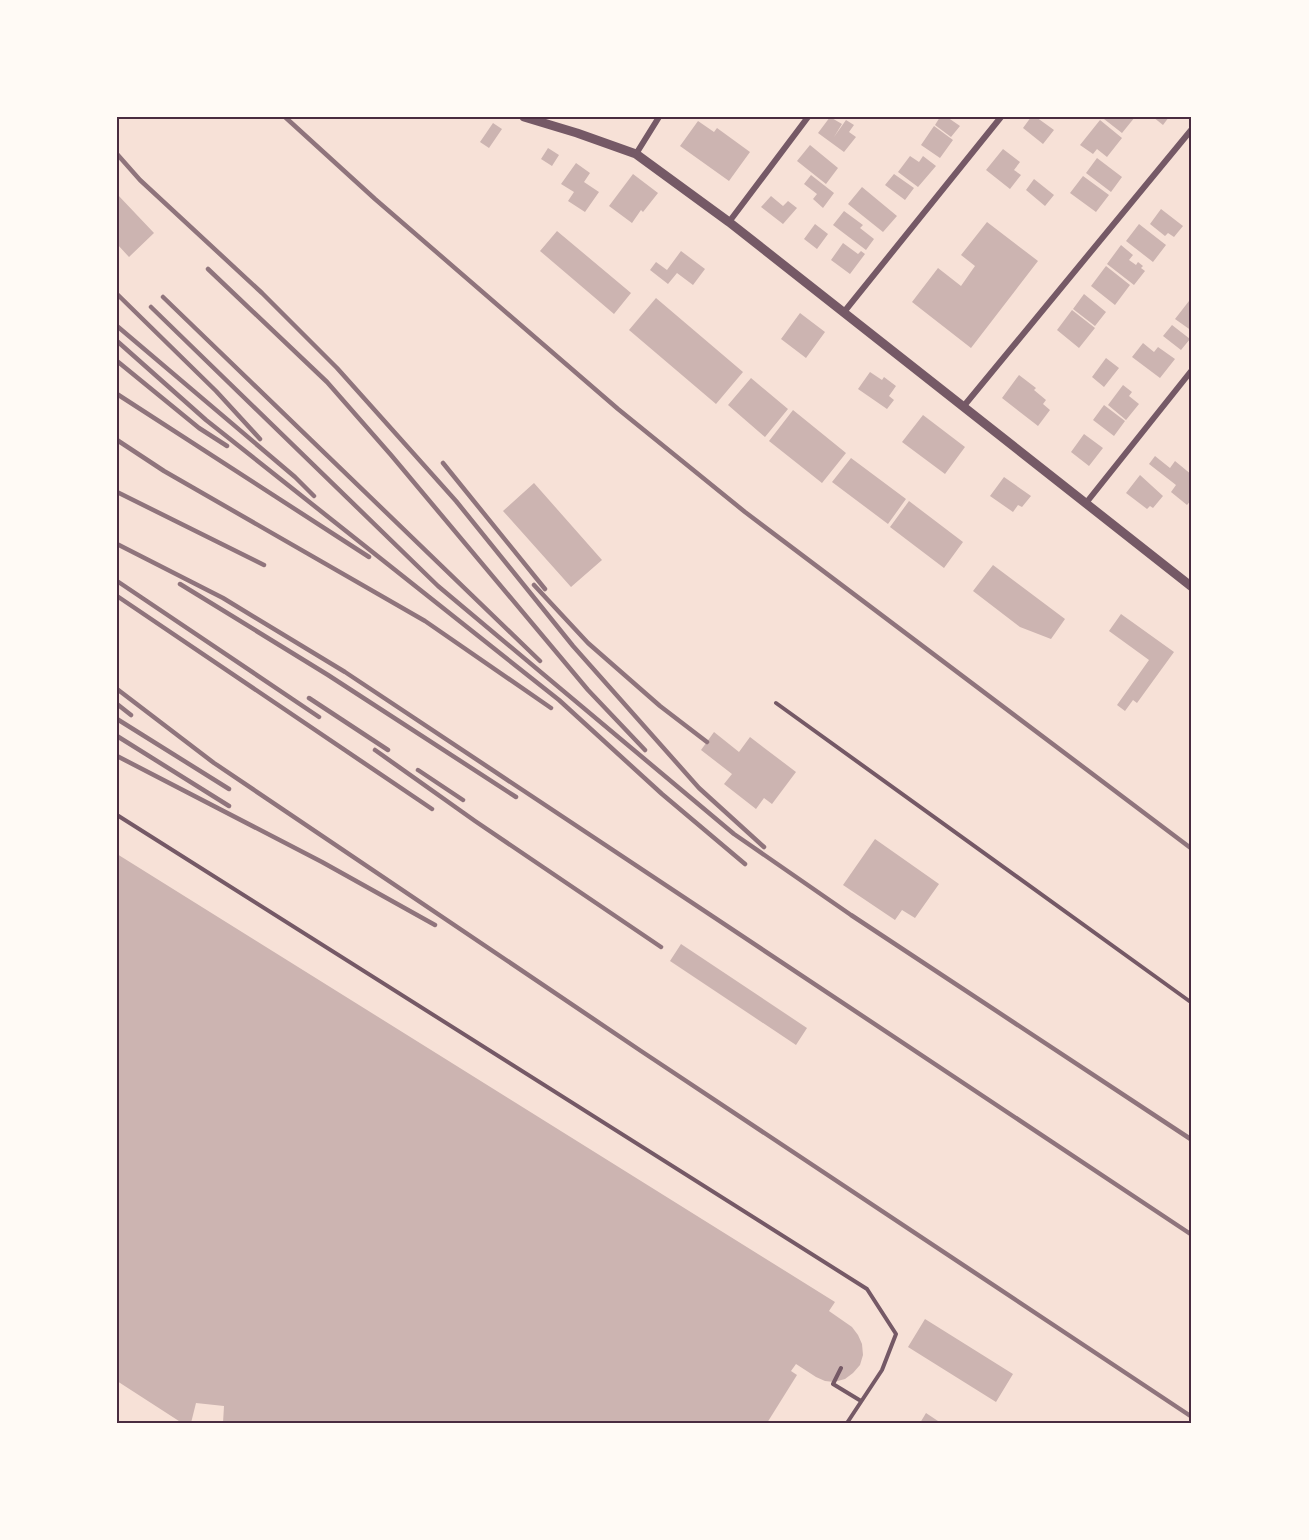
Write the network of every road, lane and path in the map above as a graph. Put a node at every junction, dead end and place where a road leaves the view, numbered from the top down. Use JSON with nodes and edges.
{"nodes":[{"id":1,"x":524,"y":117,"type":"edge"},
{"id":2,"x":659,"y":117,"type":"edge"},
{"id":3,"x":808,"y":117,"type":"edge"},
{"id":4,"x":1001,"y":117,"type":"edge"},
{"id":5,"x":1192,"y":129,"type":"edge"},
{"id":6,"x":636,"y":154,"type":"junction"},
{"id":7,"x":729,"y":222,"type":"junction"},
{"id":8,"x":844,"y":312,"type":"junction"},
{"id":9,"x":1192,"y":370,"type":"edge"},
{"id":10,"x":963,"y":407,"type":"junction"},
{"id":11,"x":1086,"y":503,"type":"junction"},
{"id":12,"x":1192,"y":587,"type":"edge"},
{"id":13,"x":776,"y":703,"type":"dead end"},
{"id":14,"x":117,"y":815,"type":"edge"},
{"id":15,"x":1192,"y":1003,"type":"edge"},
{"id":16,"x":840,"y":1368,"type":"dead end"},
{"id":17,"x":861,"y":1401,"type":"junction"},
{"id":18,"x":847,"y":1423,"type":"edge"}],
"edges":[{"from":1,"to":6,"type":"street"},
{"from":2,"to":6,"type":"street"},
{"from":3,"to":7,"type":"street"},
{"from":4,"to":8,"type":"street"},
{"from":5,"to":10,"type":"street"},
{"from":6,"to":7,"type":"street"},
{"from":7,"to":8,"type":"street"},
{"from":8,"to":10,"type":"street"},
{"from":9,"to":11,"type":"street"},
{"from":10,"to":11,"type":"street"},
{"from":11,"to":12,"type":"street"},
{"from":13,"to":15,"type":"lane"},
{"from":14,"to":17,"type":"lane"},
{"from":16,"to":17,"type":"lane"},
{"from":17,"to":18,"type":"lane"}]}
